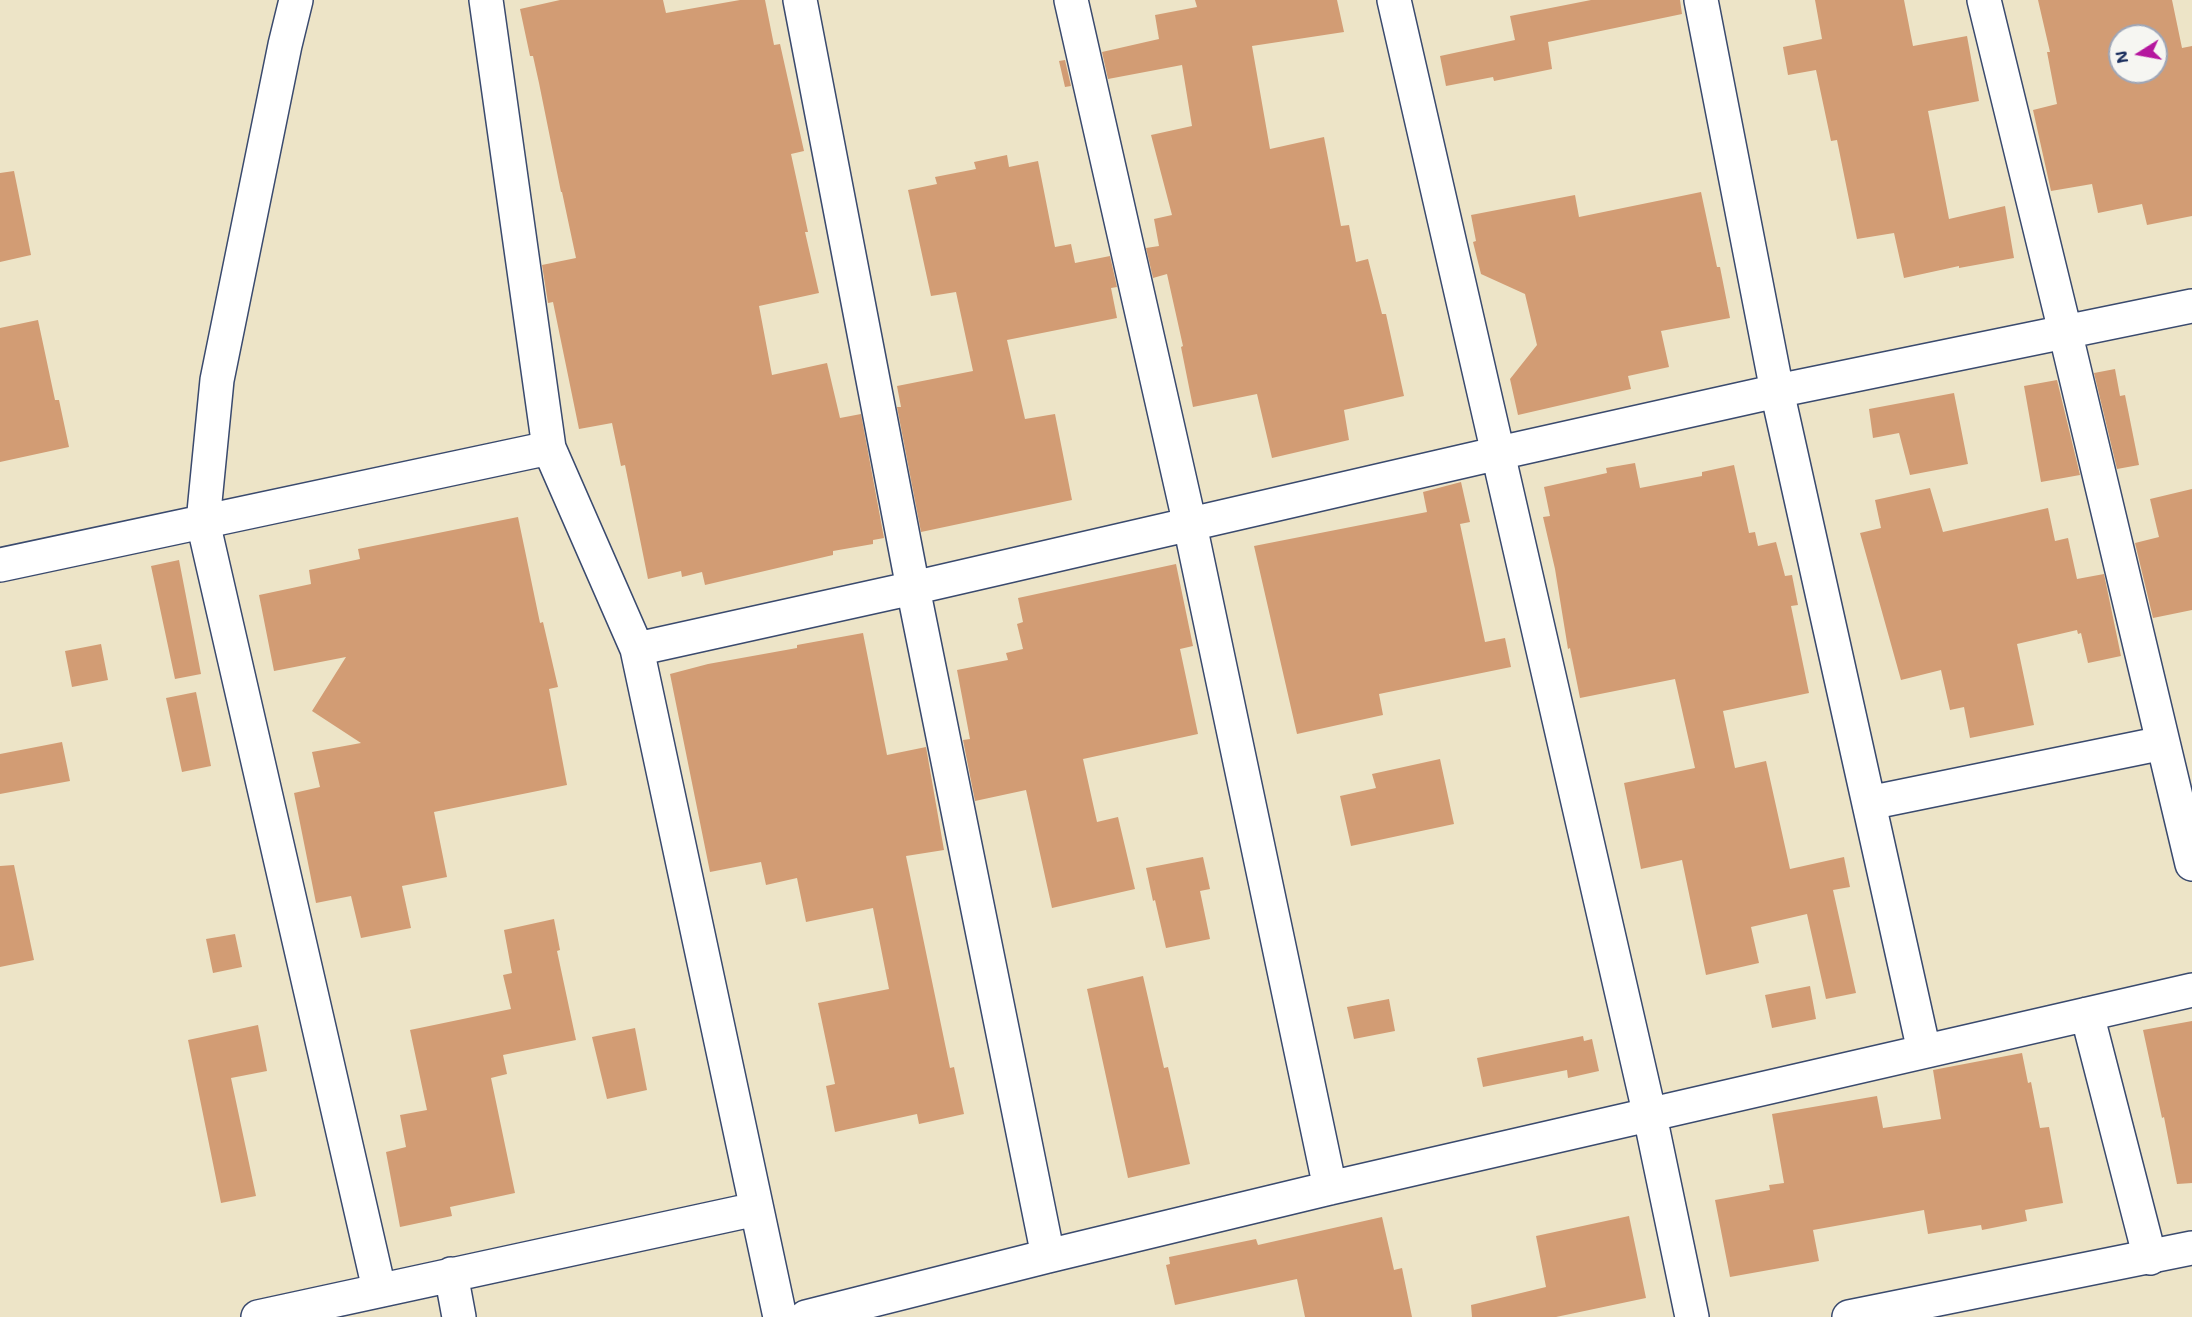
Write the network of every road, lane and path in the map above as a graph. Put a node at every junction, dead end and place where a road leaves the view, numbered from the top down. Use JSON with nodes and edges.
{"nodes":[{"id":1,"x":296,"y":0,"type":"edge"},
{"id":2,"x":486,"y":0,"type":"edge"},
{"id":3,"x":800,"y":0,"type":"edge"},
{"id":4,"x":1071,"y":0,"type":"edge"},
{"id":5,"x":1394,"y":0,"type":"edge"},
{"id":6,"x":1701,"y":0,"type":"edge"},
{"id":7,"x":1984,"y":0,"type":"edge"},
{"id":8,"x":2192,"y":306,"type":"edge"},
{"id":9,"x":2065,"y":331,"type":"junction"},
{"id":10,"x":1777,"y":391,"type":"junction"},
{"id":11,"x":549,"y":447,"type":"junction"},
{"id":12,"x":1499,"y":453,"type":"junction"},
{"id":13,"x":203,"y":522,"type":"junction"},
{"id":14,"x":1190,"y":525,"type":"junction"},
{"id":15,"x":0,"y":565,"type":"edge"},
{"id":16,"x":913,"y":588,"type":"junction"},
{"id":17,"x":637,"y":649,"type":"junction"},
{"id":18,"x":2163,"y":743,"type":"junction"},
{"id":19,"x":1869,"y":804,"type":"junction"},
{"id":20,"x":2192,"y":864,"type":"edge"},
{"id":21,"x":2192,"y":990,"type":"edge"},
{"id":22,"x":2087,"y":1014,"type":"junction"},
{"id":23,"x":1924,"y":1051,"type":"junction"},
{"id":24,"x":1650,"y":1116,"type":"junction"},
{"id":25,"x":1330,"y":1188,"type":"junction"},
{"id":26,"x":756,"y":1209,"type":"junction"},
{"id":27,"x":2192,"y":1248,"type":"edge"},
{"id":28,"x":1048,"y":1256,"type":"junction"},
{"id":29,"x":2150,"y":1258,"type":"junction"},
{"id":30,"x":451,"y":1274,"type":"junction"},
{"id":31,"x":380,"y":1289,"type":"junction"},
{"id":32,"x":258,"y":1317,"type":"edge"},
{"id":33,"x":459,"y":1317,"type":"edge"},
{"id":34,"x":780,"y":1317,"type":"edge"},
{"id":35,"x":806,"y":1317,"type":"edge"},
{"id":36,"x":1692,"y":1317,"type":"edge"},
{"id":37,"x":1849,"y":1317,"type":"edge"}],
"edges":[{"from":1,"to":13,"type":"street"},
{"from":2,"to":11,"type":"street"},
{"from":3,"to":16,"type":"street"},
{"from":4,"to":14,"type":"street"},
{"from":5,"to":12,"type":"street"},
{"from":6,"to":10,"type":"street"},
{"from":7,"to":9,"type":"street"},
{"from":8,"to":9,"type":"street"},
{"from":9,"to":10,"type":"street"},
{"from":9,"to":18,"type":"street"},
{"from":10,"to":12,"type":"street"},
{"from":10,"to":19,"type":"street"},
{"from":11,"to":13,"type":"street"},
{"from":11,"to":17,"type":"street"},
{"from":12,"to":14,"type":"street"},
{"from":12,"to":24,"type":"street"},
{"from":13,"to":15,"type":"street"},
{"from":13,"to":31,"type":"street"},
{"from":14,"to":16,"type":"street"},
{"from":14,"to":25,"type":"street"},
{"from":16,"to":17,"type":"street"},
{"from":16,"to":28,"type":"street"},
{"from":17,"to":26,"type":"street"},
{"from":18,"to":19,"type":"street"},
{"from":18,"to":20,"type":"street"},
{"from":19,"to":23,"type":"street"},
{"from":21,"to":22,"type":"street"},
{"from":22,"to":23,"type":"street"},
{"from":22,"to":29,"type":"street"},
{"from":23,"to":24,"type":"street"},
{"from":24,"to":25,"type":"street"},
{"from":24,"to":36,"type":"street"},
{"from":25,"to":28,"type":"street"},
{"from":26,"to":30,"type":"street"},
{"from":26,"to":34,"type":"street"},
{"from":27,"to":29,"type":"street"},
{"from":28,"to":35,"type":"street"},
{"from":29,"to":37,"type":"street"},
{"from":30,"to":31,"type":"street"},
{"from":30,"to":33,"type":"street"},
{"from":31,"to":32,"type":"street"}]}
